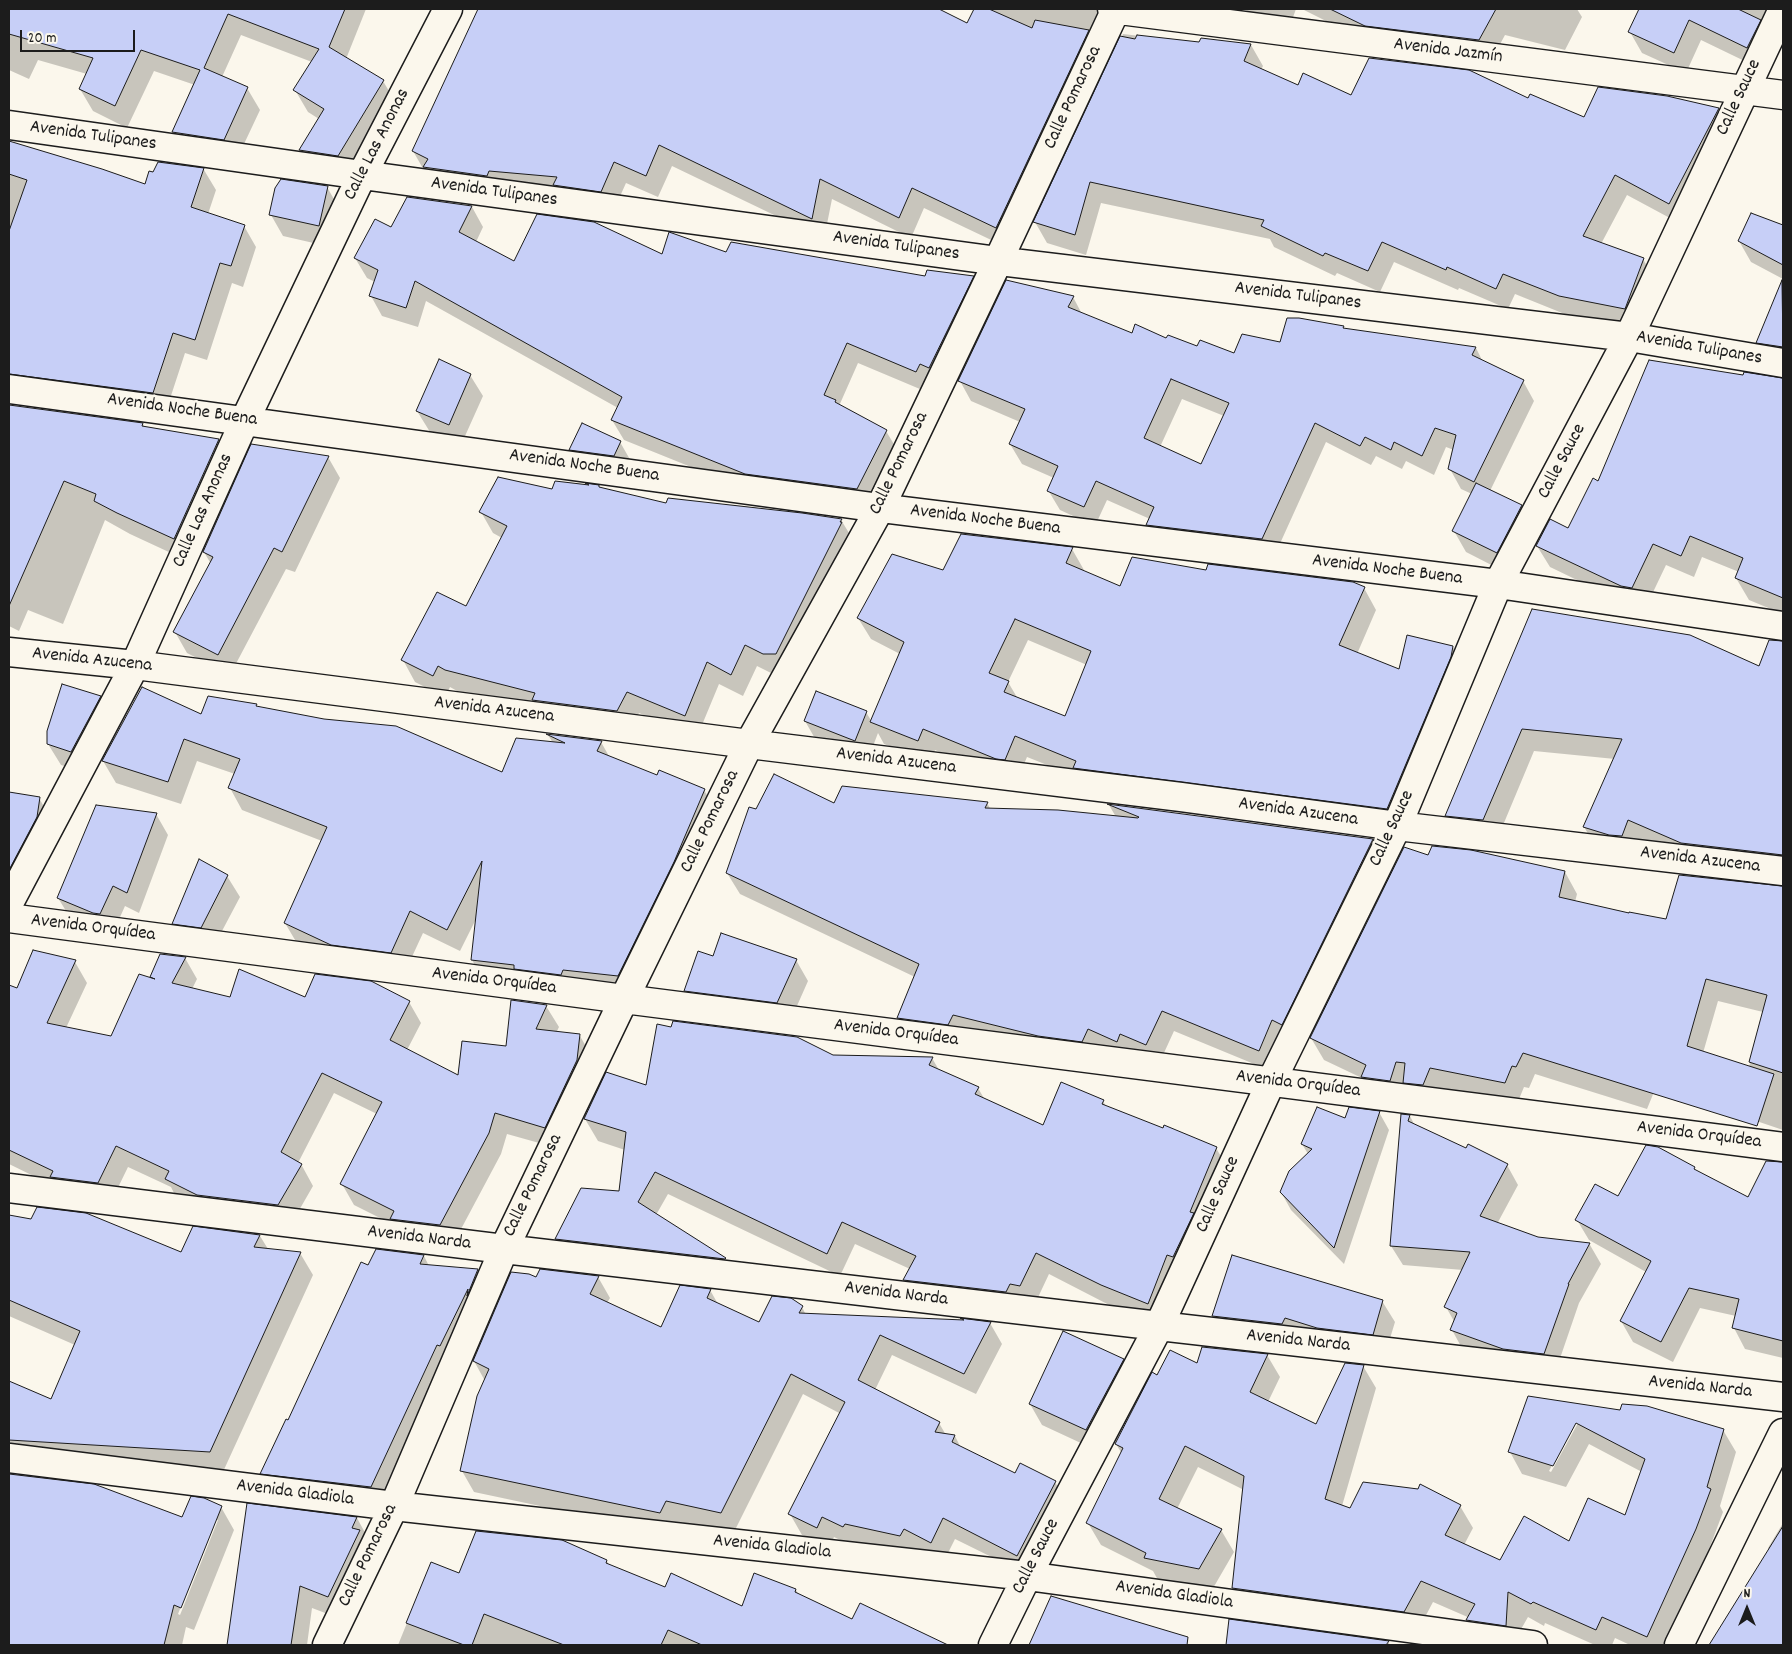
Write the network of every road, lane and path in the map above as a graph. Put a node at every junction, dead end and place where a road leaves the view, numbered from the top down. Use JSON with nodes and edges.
{"nodes":[{"id":1,"x":448,"y":9,"type":"edge"},
{"id":2,"x":1114,"y":9,"type":"edge"},
{"id":3,"x":1783,"y":9,"type":"edge"},
{"id":4,"x":1744,"y":89,"type":"junction"},
{"id":5,"x":1783,"y":95,"type":"edge"},
{"id":6,"x":9,"y":125,"type":"edge"},
{"id":7,"x":362,"y":176,"type":"junction"},
{"id":8,"x":998,"y":261,"type":"junction"},
{"id":9,"x":1629,"y":337,"type":"junction"},
{"id":10,"x":1783,"y":363,"type":"edge"},
{"id":11,"x":9,"y":388,"type":"edge"},
{"id":12,"x":245,"y":420,"type":"junction"},
{"id":13,"x":880,"y":508,"type":"junction"},
{"id":14,"x":1498,"y":584,"type":"junction"},
{"id":15,"x":1783,"y":626,"type":"edge"},
{"id":16,"x":9,"y":652,"type":"edge"},
{"id":17,"x":135,"y":665,"type":"junction"},
{"id":18,"x":749,"y":744,"type":"junction"},
{"id":19,"x":1397,"y":826,"type":"junction"},
{"id":20,"x":1783,"y":871,"type":"edge"},
{"id":21,"x":9,"y":903,"type":"edge"},
{"id":22,"x":9,"y":918,"type":"edge"},
{"id":23,"x":624,"y":999,"type":"junction"},
{"id":24,"x":1270,"y":1082,"type":"junction"},
{"id":25,"x":1783,"y":1147,"type":"edge"},
{"id":26,"x":9,"y":1188,"type":"edge"},
{"id":27,"x":504,"y":1249,"type":"junction"},
{"id":28,"x":1159,"y":1326,"type":"junction"},
{"id":29,"x":1783,"y":1398,"type":"edge"},
{"id":30,"x":1783,"y":1433,"type":"edge"},
{"id":31,"x":9,"y":1458,"type":"edge"},
{"id":32,"x":394,"y":1506,"type":"junction"},
{"id":33,"x":1027,"y":1576,"type":"junction"},
{"id":34,"x":327,"y":1645,"type":"edge"},
{"id":35,"x":993,"y":1645,"type":"edge"},
{"id":36,"x":1533,"y":1645,"type":"edge"},
{"id":37,"x":1679,"y":1645,"type":"edge"}],
"edges":[{"from":1,"to":7,"type":"street","name":"Calle Las Anonas"},
{"from":2,"to":4,"type":"street","name":"Avenida Jazmín"},
{"from":2,"to":8,"type":"street","name":"Calle Pomarosa"},
{"from":3,"to":4,"type":"street","name":"Calle Sauce"},
{"from":4,"to":5,"type":"street","name":"Avenida Jazmín"},
{"from":4,"to":9,"type":"street","name":"Calle Sauce"},
{"from":6,"to":7,"type":"street","name":"Avenida Tulipanes"},
{"from":7,"to":8,"type":"street","name":"Avenida Tulipanes"},
{"from":7,"to":12,"type":"street","name":"Calle Las Anonas"},
{"from":8,"to":9,"type":"street","name":"Avenida Tulipanes"},
{"from":8,"to":13,"type":"street","name":"Calle Pomarosa"},
{"from":9,"to":10,"type":"street","name":"Avenida Tulipanes"},
{"from":9,"to":14,"type":"street","name":"Calle Sauce"},
{"from":11,"to":12,"type":"street","name":"Avenida Noche Buena"},
{"from":12,"to":13,"type":"street","name":"Avenida Noche Buena"},
{"from":12,"to":17,"type":"street","name":"Calle Las Anonas"},
{"from":13,"to":14,"type":"street","name":"Avenida Noche Buena"},
{"from":13,"to":18,"type":"street","name":"Calle Pomarosa"},
{"from":14,"to":15,"type":"street","name":"Avenida Noche Buena"},
{"from":14,"to":19,"type":"street","name":"Calle Sauce"},
{"from":16,"to":17,"type":"street","name":"Avenida Azucena"},
{"from":17,"to":18,"type":"street","name":"Avenida Azucena"},
{"from":17,"to":21,"type":"street","name":"Calle Las Anonas"},
{"from":18,"to":19,"type":"street","name":"Avenida Azucena"},
{"from":18,"to":23,"type":"street","name":"Calle Pomarosa"},
{"from":19,"to":20,"type":"street","name":"Avenida Azucena"},
{"from":19,"to":24,"type":"street","name":"Calle Sauce"},
{"from":22,"to":23,"type":"street","name":"Avenida Orquídea"},
{"from":23,"to":24,"type":"street","name":"Avenida Orquídea"},
{"from":23,"to":27,"type":"street","name":"Calle Pomarosa"},
{"from":24,"to":25,"type":"street","name":"Avenida Orquídea"},
{"from":24,"to":28,"type":"street","name":"Calle Sauce"},
{"from":26,"to":27,"type":"street","name":"Avenida Narda"},
{"from":27,"to":28,"type":"street","name":"Avenida Narda"},
{"from":27,"to":32,"type":"street","name":"Calle Pomarosa"},
{"from":28,"to":29,"type":"street","name":"Avenida Narda"},
{"from":28,"to":33,"type":"street","name":"Calle Sauce"},
{"from":30,"to":37,"type":"street"},
{"from":31,"to":32,"type":"street","name":"Avenida Gladiola"},
{"from":32,"to":33,"type":"street","name":"Avenida Gladiola"},
{"from":32,"to":34,"type":"street","name":"Calle Pomarosa"},
{"from":33,"to":35,"type":"street","name":"Calle Sauce"},
{"from":33,"to":36,"type":"street","name":"Avenida Gladiola"}]}
